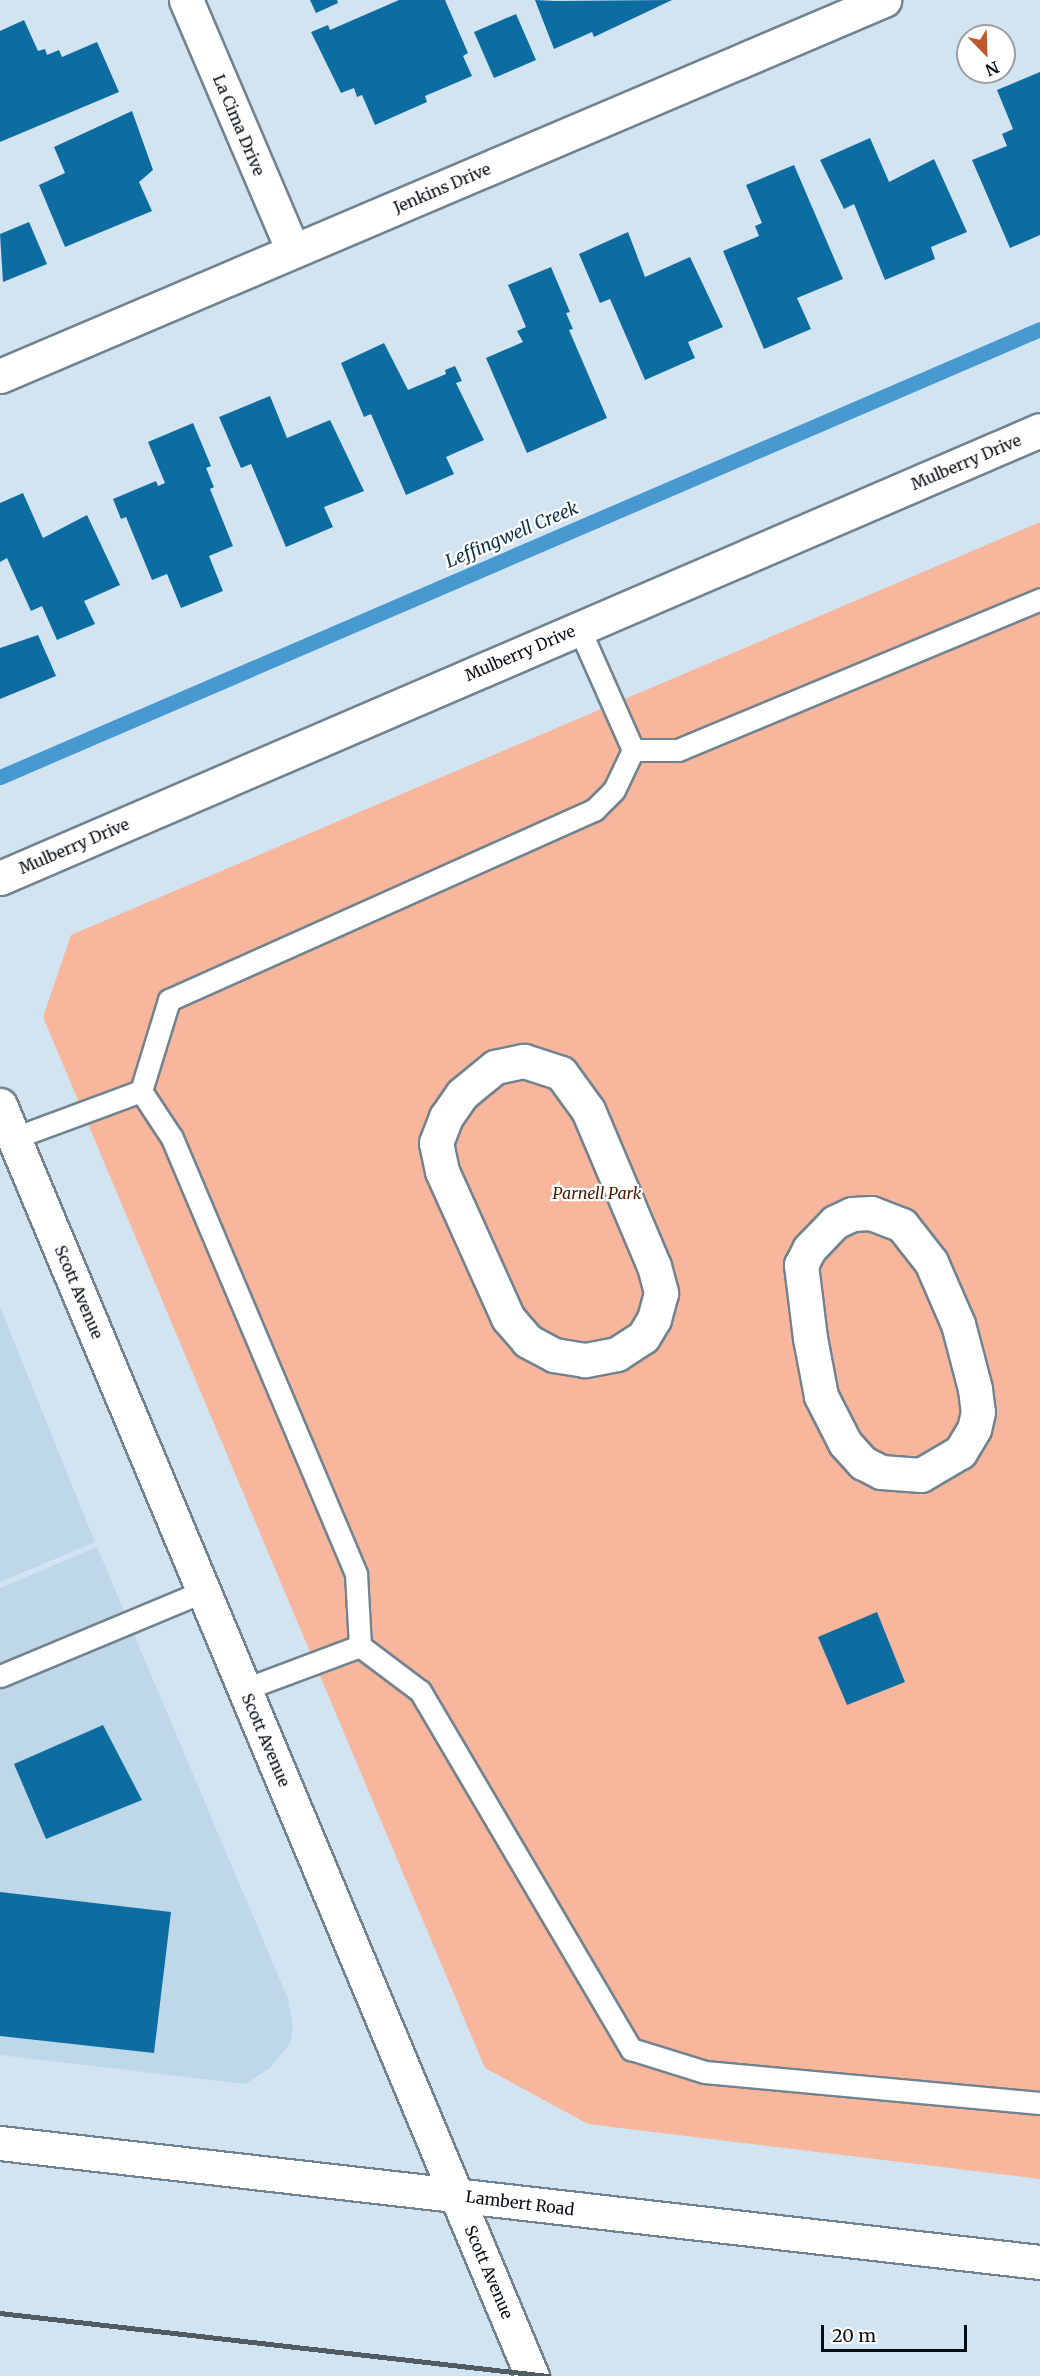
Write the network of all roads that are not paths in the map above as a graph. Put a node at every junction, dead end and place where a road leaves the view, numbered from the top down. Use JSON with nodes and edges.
{"nodes":[{"id":1,"x":186,"y":0,"type":"edge"},
{"id":2,"x":884,"y":0,"type":"edge"},
{"id":3,"x":834,"y":10,"type":"edge"},
{"id":4,"x":293,"y":251,"type":"junction"},
{"id":5,"x":0,"y":376,"type":"edge"},
{"id":6,"x":1040,"y":430,"type":"edge"},
{"id":7,"x":1040,"y":598,"type":"edge"},
{"id":8,"x":579,"y":628,"type":"junction"},
{"id":9,"x":633,"y":750,"type":"junction"},
{"id":10,"x":0,"y":878,"type":"edge"},
{"id":11,"x":141,"y":1091,"type":"junction"},
{"id":12,"x":0,"y":1105,"type":"edge"},
{"id":13,"x":14,"y":1138,"type":"junction"},
{"id":14,"x":632,"y":1212,"type":"joint"},
{"id":15,"x":863,"y":1463,"type":"joint"},
{"id":16,"x":204,"y":1591,"type":"junction"},
{"id":17,"x":360,"y":1646,"type":"junction"},
{"id":18,"x":0,"y":1676,"type":"edge"},
{"id":19,"x":245,"y":1689,"type":"junction"},
{"id":20,"x":1040,"y":2103,"type":"edge"},
{"id":21,"x":0,"y":2143,"type":"edge"},
{"id":22,"x":457,"y":2196,"type":"junction"},
{"id":23,"x":1040,"y":2262,"type":"edge"},
{"id":24,"x":532,"y":2376,"type":"edge"}],
"edges":[{"from":1,"to":4,"type":"street","name":"La Cima Drive"},
{"from":2,"to":3,"type":"street","name":"Jenkins Drive"},
{"from":3,"to":4,"type":"street","name":"Jenkins Drive"},
{"from":4,"to":5,"type":"street","name":"Jenkins Drive"},
{"from":6,"to":8,"type":"street","name":"Mulberry Drive"},
{"from":7,"to":9,"type":"lane"},
{"from":8,"to":9,"type":"lane"},
{"from":8,"to":10,"type":"street","name":"Mulberry Drive"},
{"from":9,"to":11,"type":"lane"},
{"from":11,"to":13,"type":"lane"},
{"from":11,"to":17,"type":"lane"},
{"from":12,"to":13,"type":"street","name":"Scott Avenue"},
{"from":13,"to":16,"type":"street","name":"Scott Avenue"},
{"from":14,"to":14,"type":"street"},
{"from":15,"to":15,"type":"street"},
{"from":16,"to":18,"type":"lane"},
{"from":16,"to":19,"type":"street","name":"Scott Avenue"},
{"from":17,"to":19,"type":"lane"},
{"from":17,"to":20,"type":"lane"},
{"from":19,"to":22,"type":"street","name":"Scott Avenue"},
{"from":21,"to":22,"type":"street","name":"Lambert Road"},
{"from":22,"to":23,"type":"street","name":"Lambert Road"},
{"from":22,"to":24,"type":"street","name":"Scott Avenue"}]}
